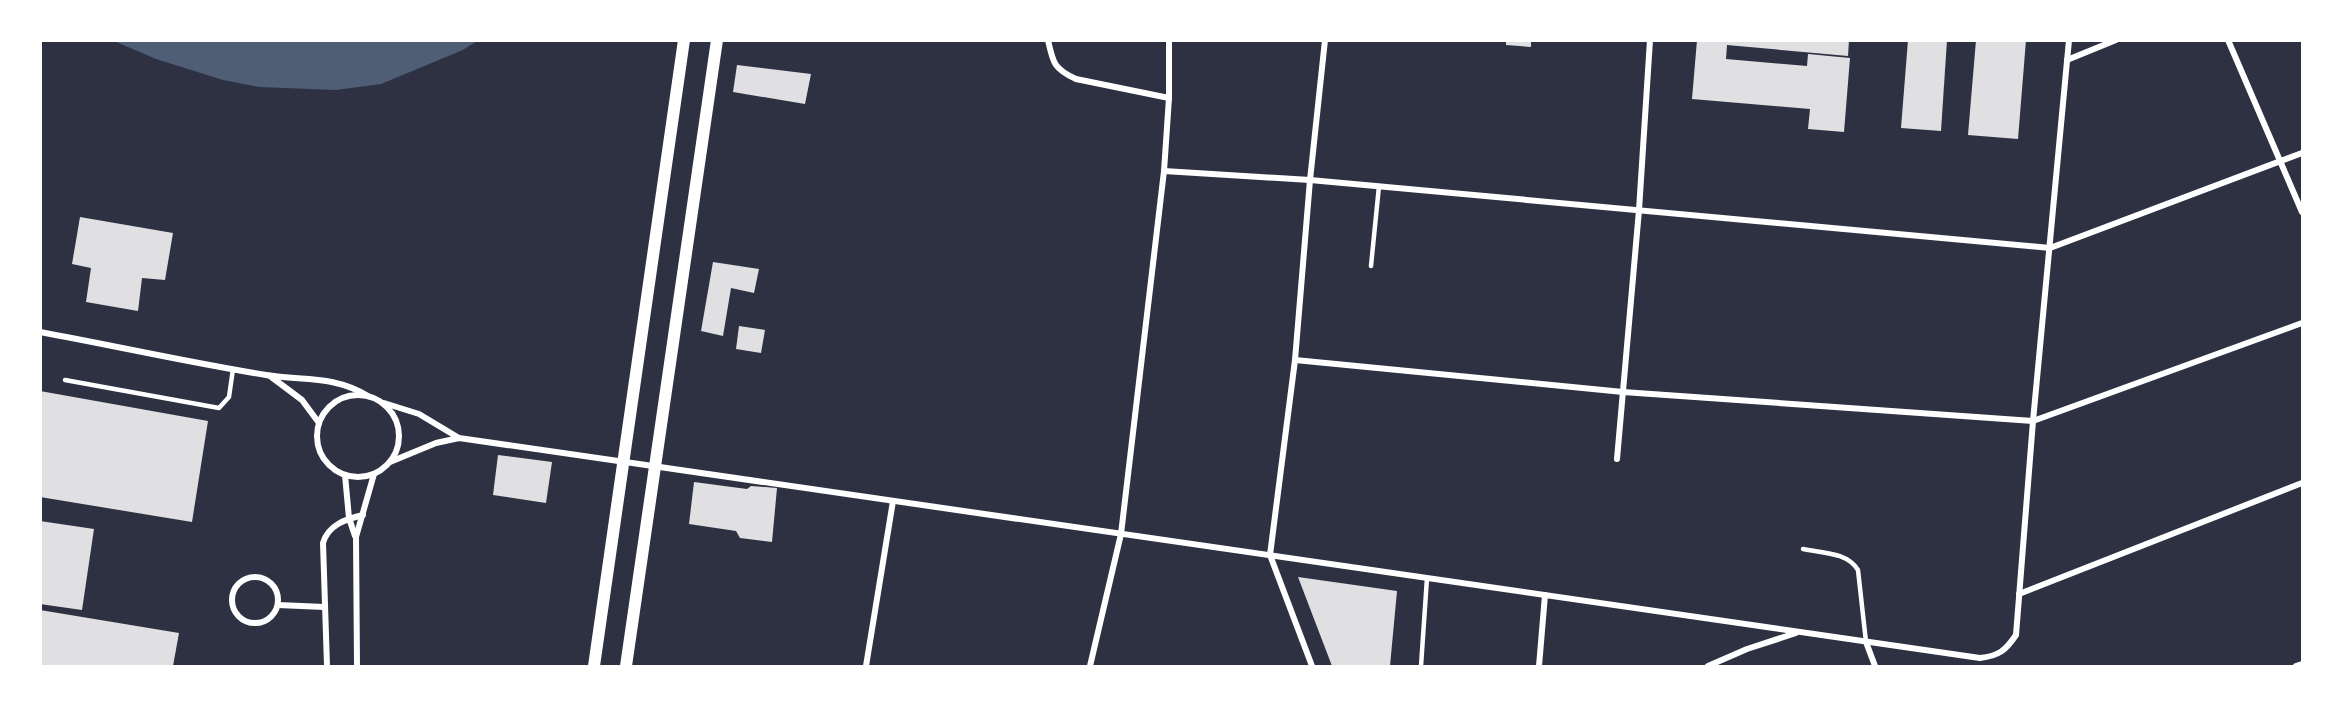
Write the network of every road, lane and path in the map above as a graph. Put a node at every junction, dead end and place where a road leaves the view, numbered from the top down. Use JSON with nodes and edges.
{"nodes":[{"id":1,"x":684,"y":40,"type":"edge"},
{"id":2,"x":717,"y":40,"type":"edge"},
{"id":3,"x":1048,"y":40,"type":"edge"},
{"id":4,"x":1169,"y":40,"type":"edge"},
{"id":5,"x":1325,"y":40,"type":"edge"},
{"id":6,"x":1650,"y":40,"type":"edge"},
{"id":7,"x":2069,"y":40,"type":"edge"},
{"id":8,"x":2116,"y":40,"type":"edge"},
{"id":9,"x":2228,"y":40,"type":"edge"},
{"id":10,"x":2067,"y":60,"type":"junction"},
{"id":11,"x":1169,"y":98,"type":"junction"},
{"id":12,"x":2302,"y":153,"type":"edge"},
{"id":13,"x":2281,"y":162,"type":"junction"},
{"id":14,"x":1164,"y":171,"type":"junction"},
{"id":15,"x":1310,"y":180,"type":"junction"},
{"id":16,"x":1379,"y":186,"type":"junction"},
{"id":17,"x":1639,"y":210,"type":"junction"},
{"id":18,"x":2302,"y":212,"type":"edge"},
{"id":19,"x":2050,"y":248,"type":"junction"},
{"id":20,"x":1371,"y":266,"type":"dead end"},
{"id":21,"x":2302,"y":323,"type":"edge"},
{"id":22,"x":40,"y":332,"type":"edge"},
{"id":23,"x":1295,"y":360,"type":"junction"},
{"id":24,"x":233,"y":369,"type":"junction"},
{"id":25,"x":268,"y":375,"type":"junction"},
{"id":26,"x":65,"y":380,"type":"dead end"},
{"id":27,"x":1623,"y":392,"type":"junction"},
{"id":28,"x":368,"y":396,"type":"junction"},
{"id":29,"x":381,"y":402,"type":"junction"},
{"id":30,"x":2033,"y":421,"type":"junction"},
{"id":31,"x":319,"y":423,"type":"junction"},
{"id":32,"x":459,"y":438,"type":"junction"},
{"id":33,"x":1617,"y":459,"type":"dead end"},
{"id":34,"x":390,"y":462,"type":"junction"},
{"id":35,"x":624,"y":462,"type":"junction"},
{"id":36,"x":655,"y":466,"type":"junction"},
{"id":37,"x":374,"y":474,"type":"junction"},
{"id":38,"x":345,"y":475,"type":"junction"},
{"id":39,"x":2302,"y":483,"type":"edge"},
{"id":40,"x":893,"y":501,"type":"junction"},
{"id":41,"x":363,"y":515,"type":"junction"},
{"id":42,"x":349,"y":518,"type":"junction"},
{"id":43,"x":1121,"y":534,"type":"junction"},
{"id":44,"x":356,"y":537,"type":"junction"},
{"id":45,"x":1803,"y":549,"type":"dead end"},
{"id":46,"x":1270,"y":555,"type":"junction"},
{"id":47,"x":1427,"y":578,"type":"junction"},
{"id":48,"x":2019,"y":594,"type":"junction"},
{"id":49,"x":1545,"y":595,"type":"junction"},
{"id":50,"x":278,"y":605,"type":"junction"},
{"id":51,"x":324,"y":607,"type":"junction"},
{"id":52,"x":1799,"y":632,"type":"junction"},
{"id":53,"x":1866,"y":642,"type":"junction"},
{"id":54,"x":2302,"y":664,"type":"edge"},
{"id":55,"x":327,"y":666,"type":"edge"},
{"id":56,"x":357,"y":666,"type":"edge"},
{"id":57,"x":594,"y":666,"type":"edge"},
{"id":58,"x":626,"y":666,"type":"edge"},
{"id":59,"x":866,"y":666,"type":"edge"},
{"id":60,"x":1090,"y":666,"type":"edge"},
{"id":61,"x":1312,"y":666,"type":"edge"},
{"id":62,"x":1421,"y":666,"type":"edge"},
{"id":63,"x":1539,"y":666,"type":"edge"},
{"id":64,"x":1708,"y":666,"type":"edge"},
{"id":65,"x":1875,"y":666,"type":"edge"},
{"id":66,"x":2296,"y":666,"type":"edge"}],
"edges":[{"from":1,"to":35,"type":"main road"},
{"from":2,"to":36,"type":"main road"},
{"from":3,"to":11,"type":"street"},
{"from":4,"to":11,"type":"street"},
{"from":5,"to":15,"type":"street"},
{"from":6,"to":17,"type":"street"},
{"from":7,"to":10,"type":"street"},
{"from":8,"to":10,"type":"street"},
{"from":9,"to":13,"type":"street"},
{"from":10,"to":19,"type":"street"},
{"from":11,"to":14,"type":"street"},
{"from":12,"to":13,"type":"street"},
{"from":13,"to":18,"type":"street"},
{"from":13,"to":19,"type":"street"},
{"from":14,"to":15,"type":"street"},
{"from":14,"to":43,"type":"street"},
{"from":15,"to":16,"type":"street"},
{"from":15,"to":23,"type":"street"},
{"from":16,"to":17,"type":"street"},
{"from":16,"to":20,"type":"lane"},
{"from":17,"to":19,"type":"street"},
{"from":17,"to":27,"type":"street"},
{"from":19,"to":30,"type":"street"},
{"from":21,"to":30,"type":"street"},
{"from":22,"to":24,"type":"street"},
{"from":23,"to":27,"type":"street"},
{"from":23,"to":46,"type":"street"},
{"from":24,"to":25,"type":"street"},
{"from":24,"to":26,"type":"lane"},
{"from":25,"to":28,"type":"street"},
{"from":25,"to":31,"type":"street"},
{"from":27,"to":30,"type":"street"},
{"from":27,"to":33,"type":"street"},
{"from":28,"to":29,"type":"street"},
{"from":28,"to":31,"type":"street"},
{"from":29,"to":32,"type":"street"},
{"from":29,"to":34,"type":"street"},
{"from":30,"to":48,"type":"street"},
{"from":31,"to":38,"type":"street"},
{"from":32,"to":34,"type":"street"},
{"from":32,"to":35,"type":"street"},
{"from":34,"to":37,"type":"street"},
{"from":35,"to":36,"type":"street"},
{"from":35,"to":57,"type":"main road"},
{"from":36,"to":40,"type":"street"},
{"from":36,"to":58,"type":"main road"},
{"from":37,"to":38,"type":"street"},
{"from":37,"to":41,"type":"street"},
{"from":38,"to":42,"type":"street"},
{"from":39,"to":48,"type":"street"},
{"from":40,"to":43,"type":"street"},
{"from":40,"to":59,"type":"street"},
{"from":41,"to":42,"type":"street"},
{"from":41,"to":44,"type":"street"},
{"from":42,"to":44,"type":"street"},
{"from":42,"to":51,"type":"street"},
{"from":43,"to":46,"type":"street"},
{"from":43,"to":60,"type":"street"},
{"from":44,"to":56,"type":"street"},
{"from":45,"to":53,"type":"lane"},
{"from":46,"to":47,"type":"street"},
{"from":46,"to":61,"type":"street"},
{"from":47,"to":49,"type":"street"},
{"from":47,"to":62,"type":"lane"},
{"from":48,"to":53,"type":"street"},
{"from":49,"to":52,"type":"street"},
{"from":49,"to":63,"type":"street"},
{"from":50,"to":50,"type":"street"},
{"from":50,"to":51,"type":"street"},
{"from":51,"to":55,"type":"street"},
{"from":52,"to":53,"type":"street"},
{"from":52,"to":64,"type":"street"},
{"from":53,"to":65,"type":"street"},
{"from":54,"to":66,"type":"street"}]}
